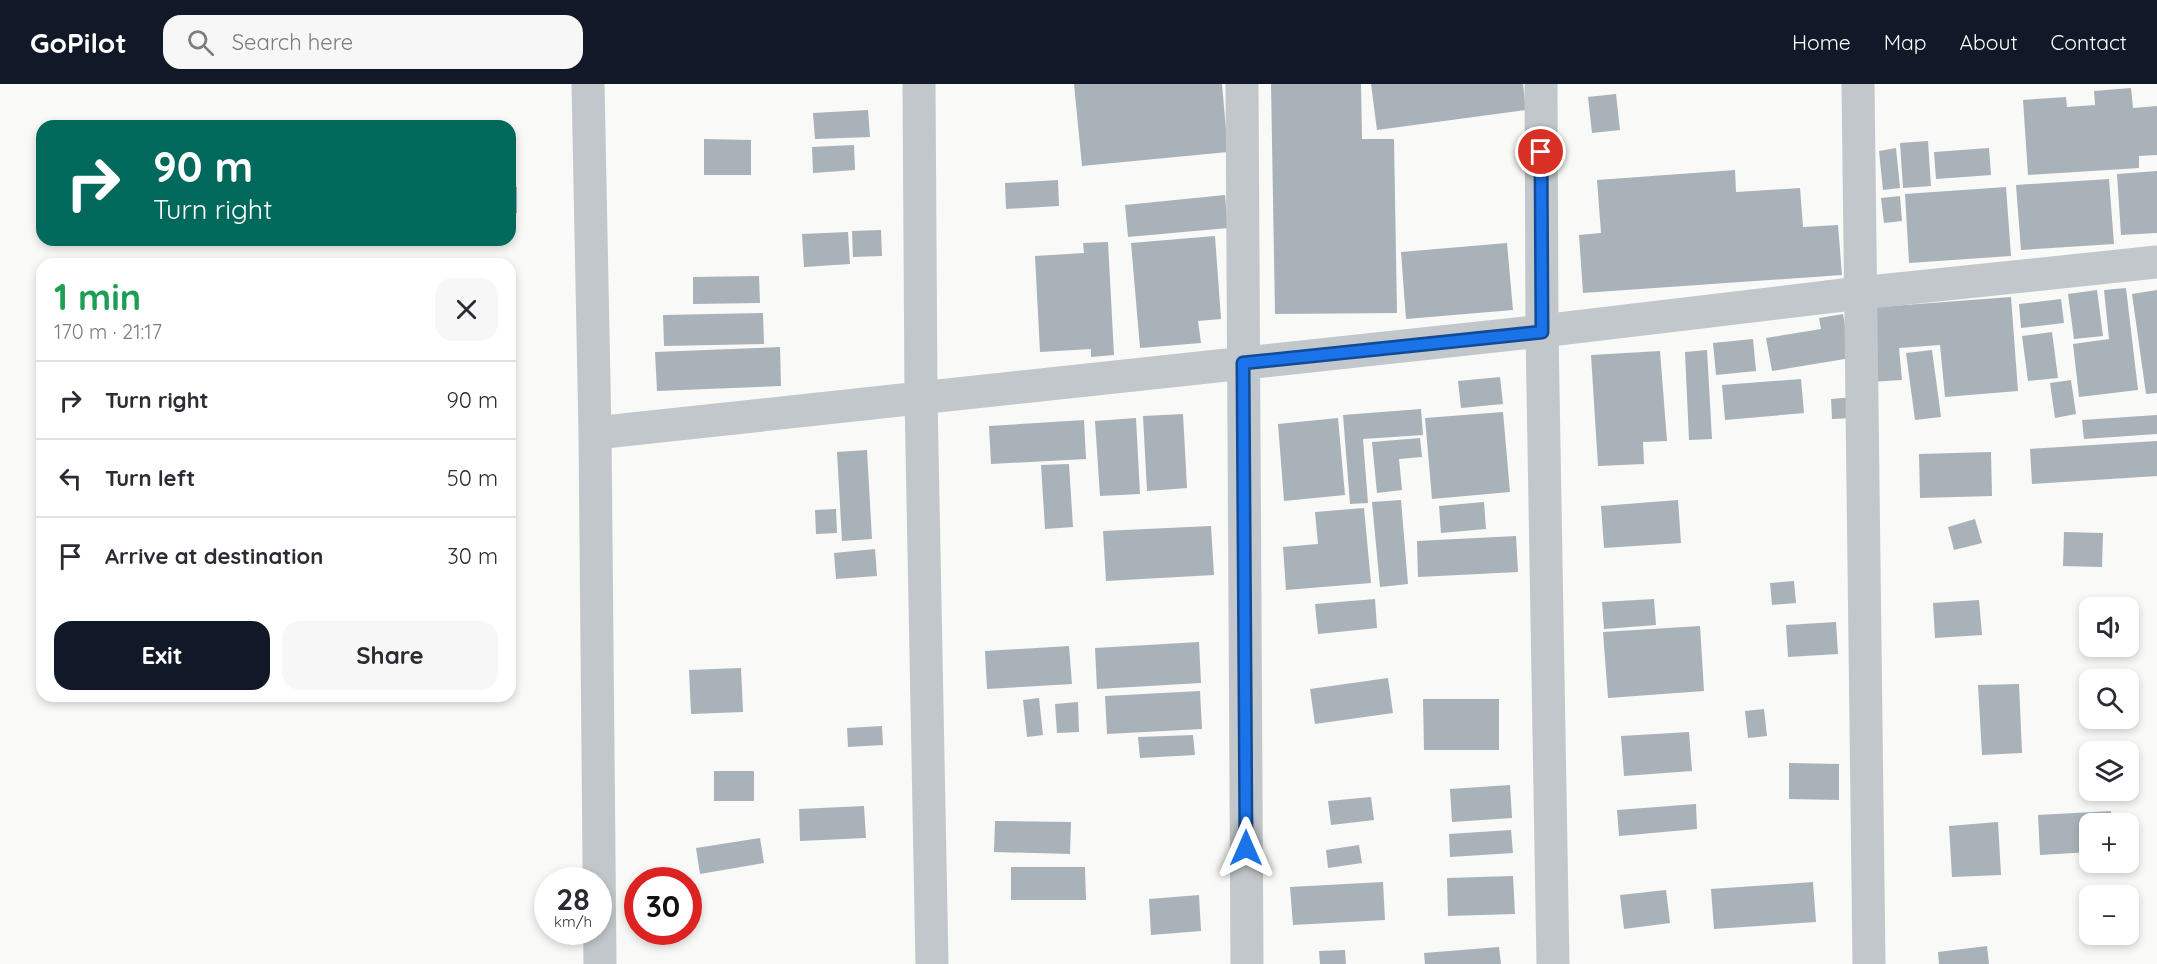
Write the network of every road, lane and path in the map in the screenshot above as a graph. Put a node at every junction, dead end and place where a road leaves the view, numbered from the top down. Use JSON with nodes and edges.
{"nodes":[{"id":1,"x":588,"y":84,"type":"edge"},
{"id":2,"x":919,"y":84,"type":"edge"},
{"id":3,"x":1242,"y":84,"type":"edge"},
{"id":4,"x":1541,"y":84,"type":"edge"},
{"id":5,"x":1857,"y":84,"type":"edge"},
{"id":6,"x":2157,"y":262,"type":"edge"},
{"id":7,"x":1860,"y":293,"type":"junction"},
{"id":8,"x":1542,"y":332,"type":"junction"},
{"id":9,"x":1243,"y":363,"type":"junction"},
{"id":10,"x":921,"y":397,"type":"junction"},
{"id":11,"x":595,"y":433,"type":"junction"},
{"id":12,"x":600,"y":964,"type":"edge"},
{"id":13,"x":932,"y":964,"type":"edge"},
{"id":14,"x":1247,"y":964,"type":"edge"},
{"id":15,"x":1553,"y":964,"type":"edge"},
{"id":16,"x":1869,"y":964,"type":"edge"}],
"edges":[{"from":1,"to":11,"type":"street"},
{"from":2,"to":10,"type":"street"},
{"from":3,"to":9,"type":"street"},
{"from":4,"to":8,"type":"street"},
{"from":5,"to":7,"type":"street"},
{"from":6,"to":7,"type":"street"},
{"from":7,"to":8,"type":"street"},
{"from":7,"to":16,"type":"street"},
{"from":8,"to":9,"type":"street"},
{"from":8,"to":15,"type":"street"},
{"from":9,"to":10,"type":"street"},
{"from":9,"to":14,"type":"street"},
{"from":10,"to":11,"type":"street"},
{"from":10,"to":13,"type":"street"},
{"from":11,"to":12,"type":"street"}]}
